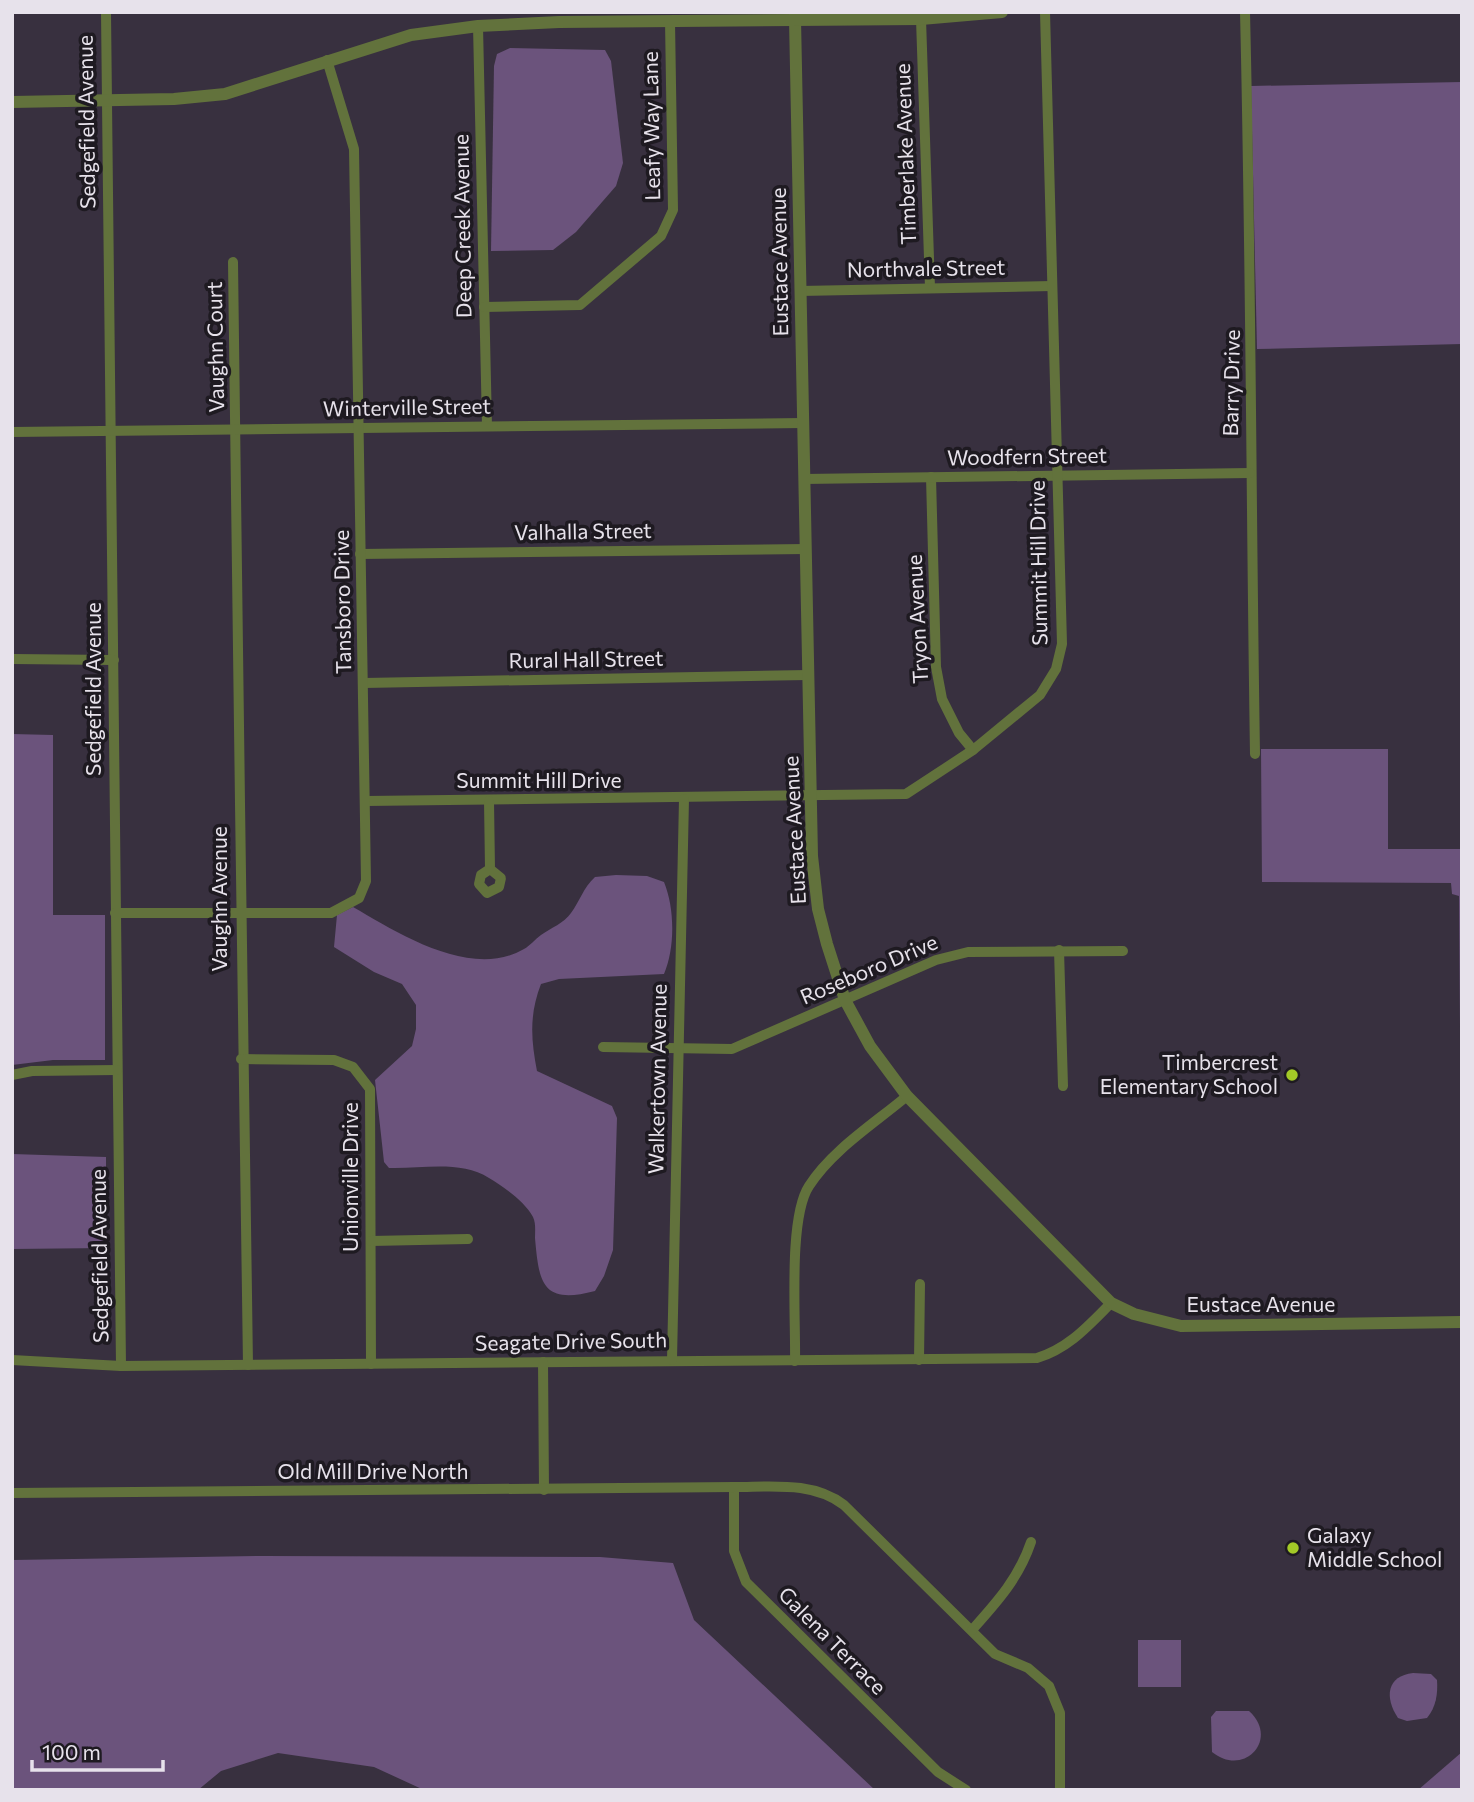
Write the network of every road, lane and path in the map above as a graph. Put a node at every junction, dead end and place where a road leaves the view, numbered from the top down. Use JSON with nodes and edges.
{"nodes":[{"id":1,"x":106,"y":12,"type":"edge"},
{"id":2,"x":1002,"y":12,"type":"edge"},
{"id":3,"x":1045,"y":12,"type":"edge"},
{"id":4,"x":1245,"y":12,"type":"edge"},
{"id":5,"x":559,"y":17,"type":"edge"},
{"id":6,"x":795,"y":19,"type":"junction"},
{"id":7,"x":921,"y":19,"type":"junction"},
{"id":8,"x":670,"y":21,"type":"junction"},
{"id":9,"x":478,"y":26,"type":"junction"},
{"id":10,"x":327,"y":61,"type":"junction"},
{"id":11,"x":106,"y":101,"type":"junction"},
{"id":12,"x":12,"y":102,"type":"edge"},
{"id":13,"x":233,"y":262,"type":"dead end"},
{"id":14,"x":1052,"y":286,"type":"junction"},
{"id":15,"x":930,"y":288,"type":"junction"},
{"id":16,"x":800,"y":290,"type":"junction"},
{"id":17,"x":484,"y":307,"type":"junction"},
{"id":18,"x":803,"y":423,"type":"junction"},
{"id":19,"x":487,"y":426,"type":"junction"},
{"id":20,"x":360,"y":428,"type":"junction"},
{"id":21,"x":12,"y":432,"type":"edge"},
{"id":22,"x":110,"y":432,"type":"junction"},
{"id":23,"x":236,"y":432,"type":"junction"},
{"id":24,"x":1250,"y":473,"type":"junction"},
{"id":25,"x":931,"y":477,"type":"junction"},
{"id":26,"x":1057,"y":477,"type":"junction"},
{"id":27,"x":804,"y":479,"type":"junction"},
{"id":28,"x":806,"y":549,"type":"junction"},
{"id":29,"x":360,"y":554,"type":"junction"},
{"id":30,"x":12,"y":659,"type":"edge"},
{"id":31,"x":114,"y":660,"type":"junction"},
{"id":32,"x":808,"y":675,"type":"junction"},
{"id":33,"x":364,"y":682,"type":"junction"},
{"id":34,"x":973,"y":750,"type":"junction"},
{"id":35,"x":1255,"y":754,"type":"dead end"},
{"id":36,"x":810,"y":798,"type":"junction"},
{"id":37,"x":684,"y":799,"type":"junction"},
{"id":38,"x":366,"y":801,"type":"junction"},
{"id":39,"x":489,"y":801,"type":"junction"},
{"id":40,"x":490,"y":869,"type":"dead end"},
{"id":41,"x":115,"y":913,"type":"junction"},
{"id":42,"x":239,"y":913,"type":"junction"},
{"id":43,"x":1059,"y":950,"type":"junction"},
{"id":44,"x":1123,"y":951,"type":"dead end"},
{"id":45,"x":845,"y":1000,"type":"junction"},
{"id":46,"x":603,"y":1046,"type":"dead end"},
{"id":47,"x":678,"y":1050,"type":"junction"},
{"id":48,"x":241,"y":1059,"type":"junction"},
{"id":49,"x":117,"y":1070,"type":"junction"},
{"id":50,"x":12,"y":1075,"type":"edge"},
{"id":51,"x":1063,"y":1086,"type":"dead end"},
{"id":52,"x":907,"y":1096,"type":"junction"},
{"id":53,"x":468,"y":1239,"type":"dead end"},
{"id":54,"x":371,"y":1241,"type":"junction"},
{"id":55,"x":920,"y":1283,"type":"dead end"},
{"id":56,"x":1111,"y":1303,"type":"junction"},
{"id":57,"x":1462,"y":1322,"type":"edge"},
{"id":58,"x":12,"y":1360,"type":"edge"},
{"id":59,"x":673,"y":1360,"type":"junction"},
{"id":60,"x":919,"y":1360,"type":"junction"},
{"id":61,"x":795,"y":1361,"type":"junction"},
{"id":62,"x":543,"y":1362,"type":"junction"},
{"id":63,"x":371,"y":1364,"type":"junction"},
{"id":64,"x":248,"y":1365,"type":"junction"},
{"id":65,"x":121,"y":1366,"type":"junction"},
{"id":66,"x":734,"y":1487,"type":"junction"},
{"id":67,"x":544,"y":1490,"type":"junction"},
{"id":68,"x":12,"y":1493,"type":"edge"},
{"id":69,"x":1031,"y":1542,"type":"dead end"},
{"id":70,"x":972,"y":1630,"type":"junction"},
{"id":71,"x":967,"y":1790,"type":"edge"},
{"id":72,"x":1060,"y":1790,"type":"edge"}],
"edges":[{"from":1,"to":11,"type":"street","name":"Sedgefield Avenue"},
{"from":2,"to":7,"type":"street"},
{"from":3,"to":14,"type":"street","name":"Summit Hill Drive"},
{"from":4,"to":24,"type":"street","name":"Barry Drive"},
{"from":5,"to":8,"type":"street"},
{"from":5,"to":9,"type":"street"},
{"from":6,"to":7,"type":"street"},
{"from":6,"to":8,"type":"street"},
{"from":6,"to":16,"type":"street","name":"Eustace Avenue"},
{"from":7,"to":15,"type":"street","name":"Timberlake Avenue"},
{"from":8,"to":17,"type":"street","name":"Leafy Way Lane"},
{"from":9,"to":10,"type":"street"},
{"from":9,"to":17,"type":"street","name":"Deep Creek Avenue"},
{"from":10,"to":11,"type":"street"},
{"from":10,"to":20,"type":"street","name":"Tansboro Drive"},
{"from":11,"to":12,"type":"street"},
{"from":11,"to":22,"type":"street","name":"Sedgefield Avenue"},
{"from":13,"to":23,"type":"street","name":"Vaughn Court"},
{"from":14,"to":15,"type":"street","name":"Northvale Street"},
{"from":14,"to":26,"type":"street","name":"Summit Hill Drive"},
{"from":15,"to":16,"type":"street","name":"Northvale Street"},
{"from":16,"to":18,"type":"street","name":"Eustace Avenue"},
{"from":17,"to":19,"type":"street","name":"Deep Creek Avenue"},
{"from":18,"to":19,"type":"street","name":"Winterville Street"},
{"from":18,"to":27,"type":"street","name":"Eustace Avenue"},
{"from":19,"to":20,"type":"street","name":"Winterville Street"},
{"from":20,"to":23,"type":"street","name":"Winterville Street"},
{"from":20,"to":29,"type":"street","name":"Tansboro Drive"},
{"from":21,"to":22,"type":"street","name":"Winterville Street"},
{"from":22,"to":23,"type":"street","name":"Winterville Street"},
{"from":22,"to":31,"type":"street","name":"Sedgefield Avenue"},
{"from":23,"to":42,"type":"street","name":"Vaughn Avenue"},
{"from":24,"to":26,"type":"street","name":"Woodfern Street"},
{"from":24,"to":35,"type":"street","name":"Barry Drive"},
{"from":25,"to":26,"type":"street","name":"Woodfern Street"},
{"from":25,"to":27,"type":"street","name":"Woodfern Street"},
{"from":25,"to":34,"type":"street","name":"Tryon Avenue"},
{"from":26,"to":34,"type":"street","name":"Summit Hill Drive"},
{"from":27,"to":28,"type":"street","name":"Eustace Avenue"},
{"from":28,"to":29,"type":"street","name":"Valhalla Street"},
{"from":28,"to":32,"type":"street","name":"Eustace Avenue"},
{"from":29,"to":33,"type":"street","name":"Tansboro Drive"},
{"from":30,"to":31,"type":"street"},
{"from":31,"to":41,"type":"street","name":"Sedgefield Avenue"},
{"from":32,"to":33,"type":"street","name":"Rural Hall Street"},
{"from":32,"to":36,"type":"street","name":"Eustace Avenue"},
{"from":33,"to":38,"type":"street","name":"Tansboro Drive"},
{"from":34,"to":36,"type":"street","name":"Summit Hill Drive"},
{"from":36,"to":37,"type":"street","name":"Summit Hill Drive"},
{"from":36,"to":45,"type":"street","name":"Eustace Avenue"},
{"from":37,"to":39,"type":"street","name":"Summit Hill Drive"},
{"from":37,"to":47,"type":"street","name":"Walkertown Avenue"},
{"from":38,"to":39,"type":"street","name":"Summit Hill Drive"},
{"from":38,"to":42,"type":"street","name":"Tansboro Drive"},
{"from":39,"to":40,"type":"street"},
{"from":41,"to":42,"type":"street","name":"Tansboro Drive"},
{"from":41,"to":49,"type":"street","name":"Sedgefield Avenue"},
{"from":42,"to":48,"type":"street","name":"Vaughn Avenue"},
{"from":43,"to":44,"type":"street","name":"Roseboro Drive"},
{"from":43,"to":45,"type":"street","name":"Roseboro Drive"},
{"from":43,"to":51,"type":"street"},
{"from":45,"to":47,"type":"street","name":"Roseboro Drive"},
{"from":45,"to":52,"type":"street","name":"Eustace Avenue"},
{"from":46,"to":47,"type":"street","name":"Roseboro Drive"},
{"from":47,"to":59,"type":"street","name":"Walkertown Avenue"},
{"from":48,"to":54,"type":"street","name":"Unionville Drive"},
{"from":48,"to":64,"type":"street","name":"Vaughn Avenue"},
{"from":49,"to":50,"type":"street"},
{"from":49,"to":65,"type":"street","name":"Sedgefield Avenue"},
{"from":52,"to":56,"type":"street","name":"Eustace Avenue"},
{"from":52,"to":61,"type":"street"},
{"from":53,"to":54,"type":"street"},
{"from":54,"to":63,"type":"street","name":"Unionville Drive"},
{"from":55,"to":60,"type":"street"},
{"from":56,"to":57,"type":"street","name":"Eustace Avenue"},
{"from":56,"to":60,"type":"street","name":"Seagate Drive South"},
{"from":58,"to":65,"type":"street","name":"Seagate Drive South"},
{"from":59,"to":61,"type":"street","name":"Seagate Drive South"},
{"from":59,"to":62,"type":"street","name":"Seagate Drive South"},
{"from":60,"to":61,"type":"street","name":"Seagate Drive South"},
{"from":62,"to":63,"type":"street","name":"Seagate Drive South"},
{"from":62,"to":67,"type":"street"},
{"from":63,"to":64,"type":"street","name":"Seagate Drive South"},
{"from":64,"to":65,"type":"street","name":"Seagate Drive South"},
{"from":66,"to":67,"type":"street","name":"Old Mill Drive North"},
{"from":66,"to":70,"type":"street","name":"Old Mill Drive North"},
{"from":66,"to":71,"type":"street","name":"Galena Terrace"},
{"from":67,"to":68,"type":"street","name":"Old Mill Drive North"},
{"from":69,"to":70,"type":"street"},
{"from":70,"to":72,"type":"street","name":"Old Mill Drive North"}]}
